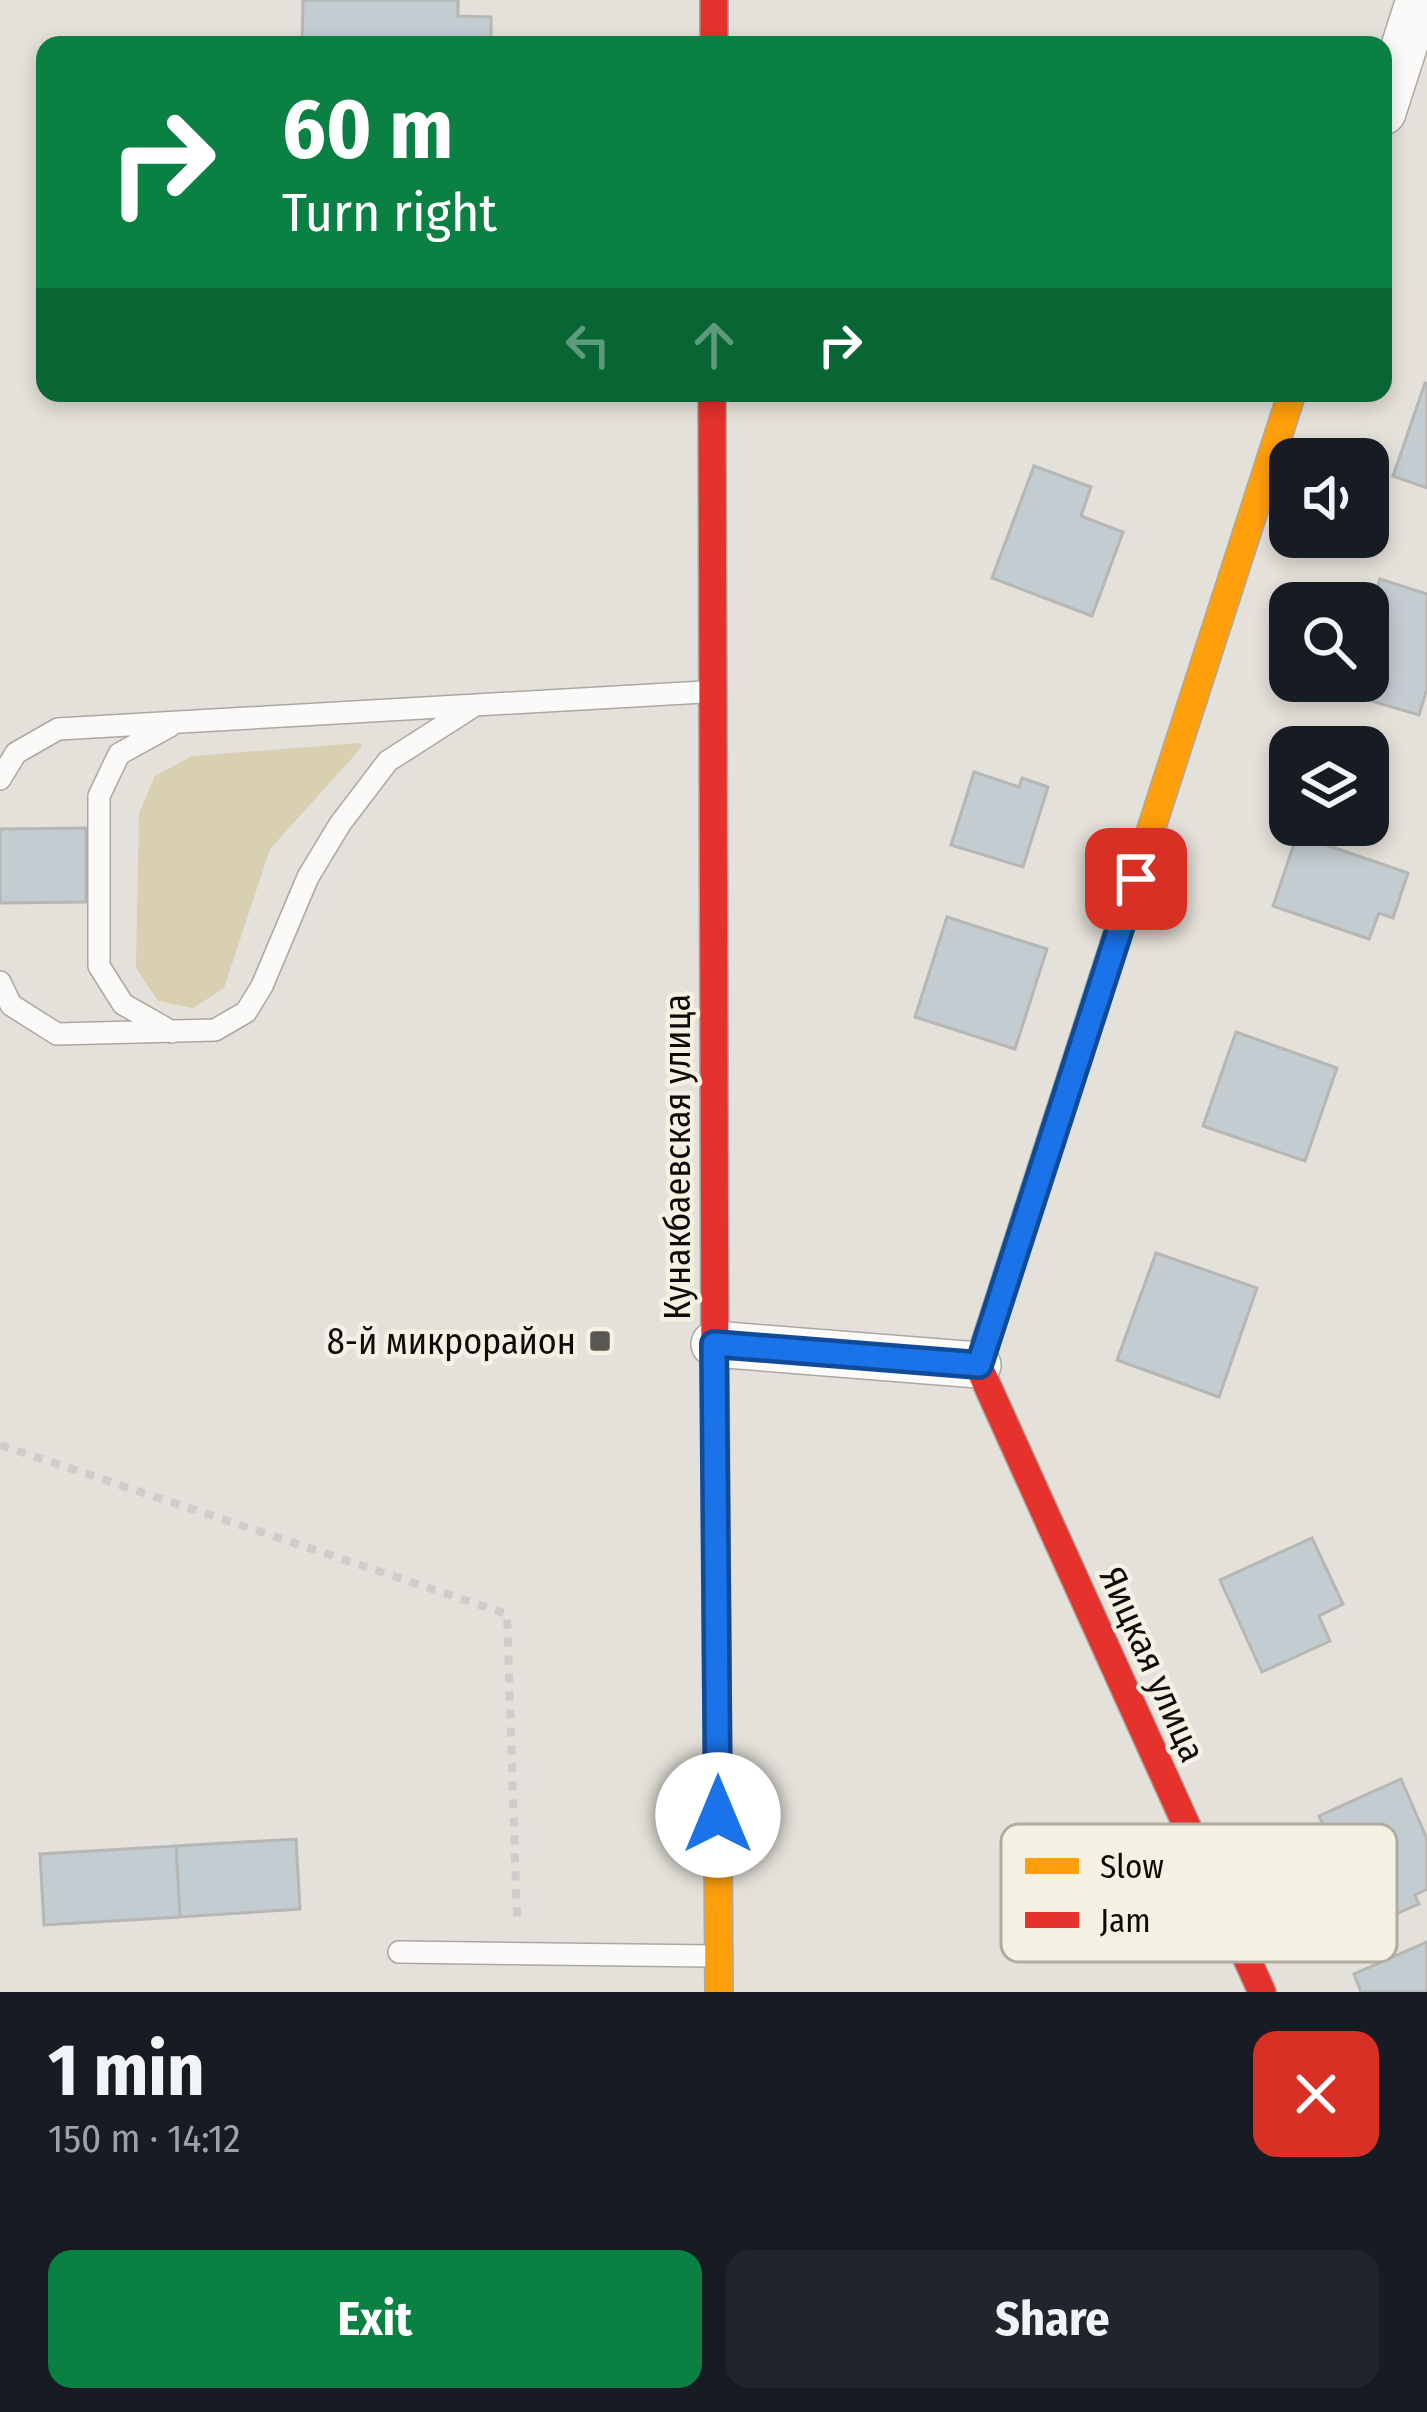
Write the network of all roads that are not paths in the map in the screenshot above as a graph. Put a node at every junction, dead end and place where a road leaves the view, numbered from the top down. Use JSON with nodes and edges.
{"nodes":[{"id":1,"x":714,"y":0,"type":"edge"},
{"id":2,"x":1419,"y":0,"type":"edge"},
{"id":3,"x":714,"y":36,"type":"edge"},
{"id":4,"x":1392,"y":84,"type":"edge"},
{"id":5,"x":712,"y":402,"type":"edge"},
{"id":6,"x":1289,"y":402,"type":"edge"},
{"id":7,"x":710,"y":691,"type":"junction"},
{"id":8,"x":475,"y":706,"type":"junction"},
{"id":9,"x":176,"y":723,"type":"junction"},
{"id":10,"x":0,"y":779,"type":"edge"},
{"id":11,"x":0,"y":982,"type":"edge"},
{"id":12,"x":175,"y":1034,"type":"junction"},
{"id":13,"x":714,"y":1344,"type":"junction"},
{"id":14,"x":979,"y":1365,"type":"junction"},
{"id":15,"x":1186,"y":1824,"type":"edge"},
{"id":16,"x":399,"y":1952,"type":"dead end"},
{"id":17,"x":718,"y":1956,"type":"junction"},
{"id":18,"x":1248,"y":1962,"type":"edge"},
{"id":19,"x":719,"y":1992,"type":"edge"},
{"id":20,"x":1262,"y":1992,"type":"edge"}],
"edges":[{"from":1,"to":3,"type":"street"},
{"from":2,"to":4,"type":"street"},
{"from":5,"to":7,"type":"street","name":"Кунакбаевская улица"},
{"from":6,"to":14,"type":"street"},
{"from":7,"to":8,"type":"lane"},
{"from":7,"to":13,"type":"street","name":"Кунакбаевская улица"},
{"from":8,"to":9,"type":"lane"},
{"from":8,"to":12,"type":"lane"},
{"from":9,"to":10,"type":"lane"},
{"from":9,"to":12,"type":"lane"},
{"from":11,"to":12,"type":"lane"},
{"from":13,"to":14,"type":"street"},
{"from":13,"to":17,"type":"street","name":"Кунакбаевская улица"},
{"from":14,"to":15,"type":"street","name":"Яицкая улица"},
{"from":16,"to":17,"type":"lane"},
{"from":17,"to":19,"type":"street","name":"Кунакбаевская улица"},
{"from":18,"to":20,"type":"street","name":"Яицкая улица"}]}
